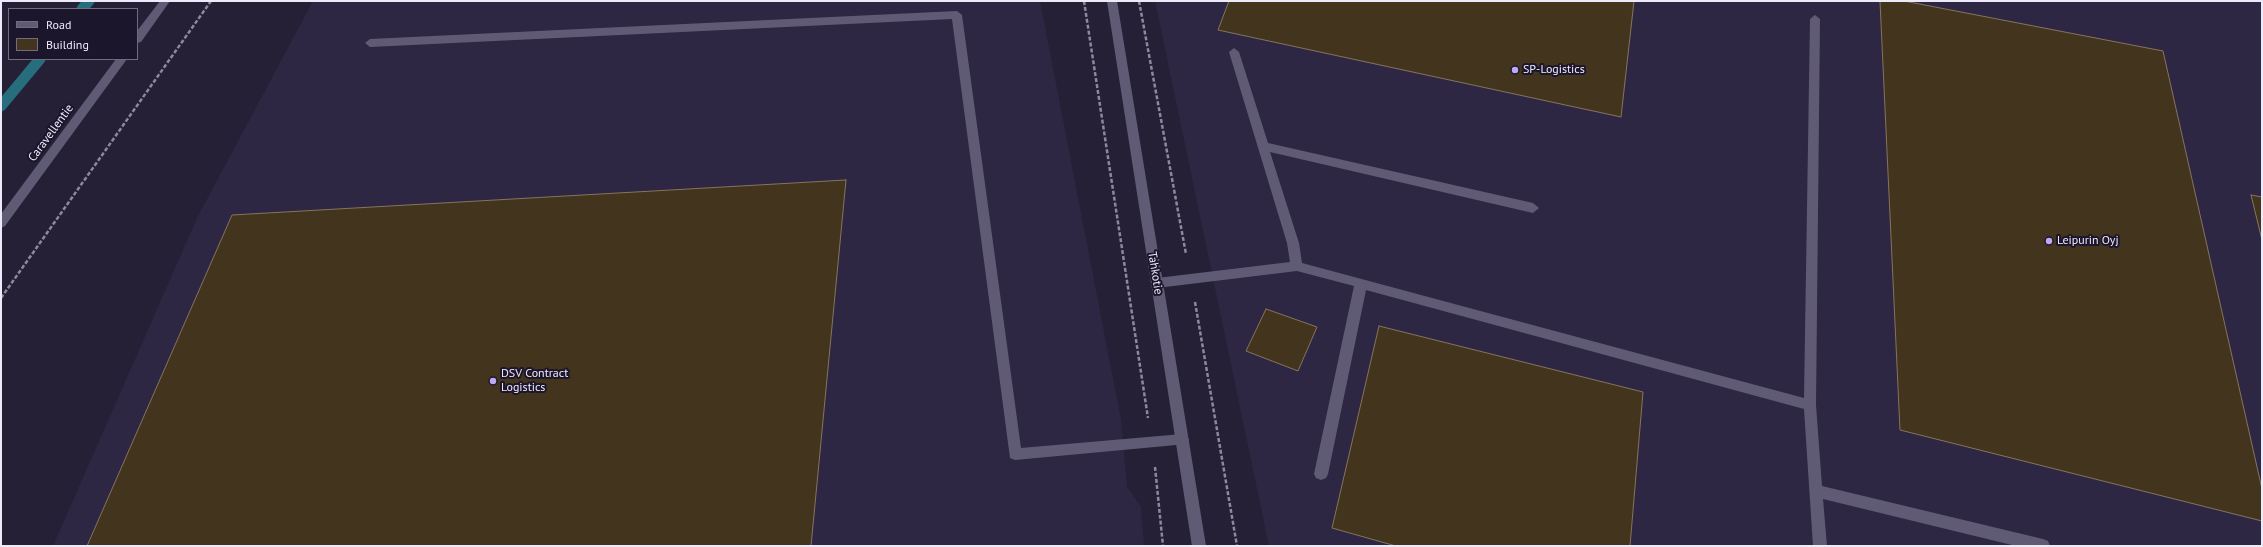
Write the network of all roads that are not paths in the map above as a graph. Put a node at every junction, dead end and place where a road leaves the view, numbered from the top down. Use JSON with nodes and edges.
{"nodes":[{"id":1,"x":165,"y":1,"type":"edge"},
{"id":2,"x":1112,"y":1,"type":"edge"},
{"id":3,"x":1815,"y":19,"type":"dead end"},
{"id":4,"x":138,"y":38,"type":"edge"},
{"id":5,"x":370,"y":43,"type":"dead end"},
{"id":6,"x":1234,"y":52,"type":"dead end"},
{"id":7,"x":121,"y":60,"type":"edge"},
{"id":8,"x":1264,"y":146,"type":"junction"},
{"id":9,"x":1533,"y":208,"type":"dead end"},
{"id":10,"x":1,"y":223,"type":"edge"},
{"id":11,"x":1297,"y":266,"type":"junction"},
{"id":12,"x":1157,"y":283,"type":"junction"},
{"id":13,"x":1361,"y":283,"type":"junction"},
{"id":14,"x":1810,"y":405,"type":"junction"},
{"id":15,"x":1182,"y":440,"type":"junction"},
{"id":16,"x":1321,"y":474,"type":"dead end"},
{"id":17,"x":1816,"y":490,"type":"junction"},
{"id":18,"x":1199,"y":546,"type":"edge"},
{"id":19,"x":1820,"y":546,"type":"edge"},
{"id":20,"x":2043,"y":546,"type":"edge"}],
"edges":[{"from":1,"to":4,"type":"street"},
{"from":2,"to":12,"type":"street","name":"Tahkotie"},
{"from":3,"to":14,"type":"street"},
{"from":5,"to":15,"type":"street"},
{"from":6,"to":8,"type":"street"},
{"from":7,"to":10,"type":"street","name":"Caravellentie"},
{"from":8,"to":9,"type":"street"},
{"from":8,"to":11,"type":"street"},
{"from":11,"to":12,"type":"street"},
{"from":11,"to":13,"type":"street"},
{"from":12,"to":15,"type":"street","name":"Tahkotie"},
{"from":13,"to":14,"type":"street"},
{"from":13,"to":16,"type":"street"},
{"from":14,"to":17,"type":"street"},
{"from":15,"to":18,"type":"street","name":"Tahkotie"},
{"from":17,"to":19,"type":"street"},
{"from":17,"to":20,"type":"street"}]}
